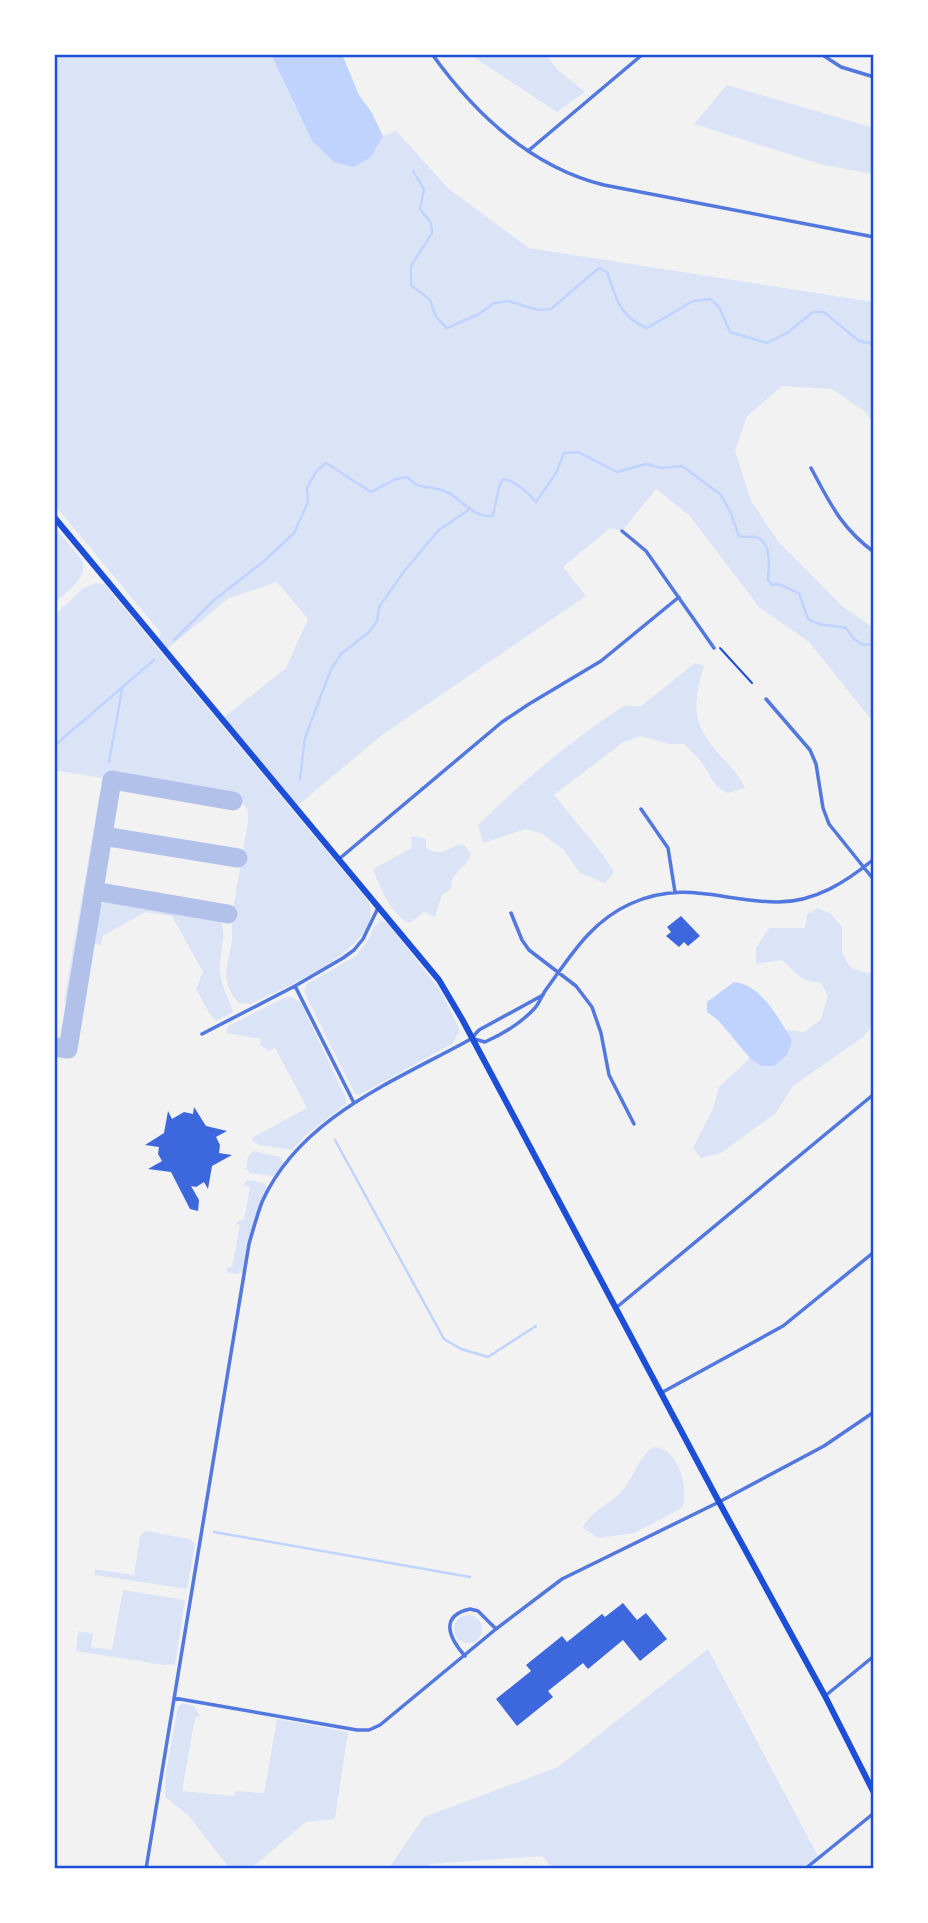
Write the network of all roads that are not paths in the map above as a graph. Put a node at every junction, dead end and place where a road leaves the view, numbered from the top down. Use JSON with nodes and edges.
{"nodes":[{"id":1,"x":432,"y":54,"type":"edge"},
{"id":2,"x":821,"y":54,"type":"edge"},
{"id":3,"x":639,"y":55,"type":"edge"},
{"id":4,"x":874,"y":77,"type":"edge"},
{"id":5,"x":528,"y":152,"type":"junction"},
{"id":6,"x":874,"y":237,"type":"edge"},
{"id":7,"x":811,"y":468,"type":"dead end"},
{"id":8,"x":54,"y":517,"type":"edge"},
{"id":9,"x":622,"y":531,"type":"dead end"},
{"id":10,"x":874,"y":552,"type":"edge"},
{"id":11,"x":679,"y":597,"type":"junction"},
{"id":12,"x":715,"y":648,"type":"road end"},
{"id":13,"x":766,"y":699,"type":"dead end"},
{"id":14,"x":641,"y":809,"type":"dead end"},
{"id":15,"x":340,"y":859,"type":"junction"},
{"id":16,"x":874,"y":859,"type":"edge"},
{"id":17,"x":863,"y":868,"type":"junction"},
{"id":18,"x":874,"y":880,"type":"edge"},
{"id":19,"x":675,"y":892,"type":"junction"},
{"id":20,"x":379,"y":906,"type":"junction"},
{"id":21,"x":511,"y":913,"type":"dead end"},
{"id":22,"x":559,"y":973,"type":"junction"},
{"id":23,"x":295,"y":985,"type":"junction"},
{"id":24,"x":543,"y":995,"type":"junction"},
{"id":25,"x":202,"y":1034,"type":"dead end"},
{"id":26,"x":471,"y":1039,"type":"junction"},
{"id":27,"x":874,"y":1094,"type":"edge"},
{"id":28,"x":354,"y":1103,"type":"junction"},
{"id":29,"x":634,"y":1124,"type":"dead end"},
{"id":30,"x":874,"y":1252,"type":"edge"},
{"id":31,"x":616,"y":1308,"type":"junction"},
{"id":32,"x":661,"y":1393,"type":"junction"},
{"id":33,"x":874,"y":1412,"type":"edge"},
{"id":34,"x":719,"y":1502,"type":"junction"},
{"id":35,"x":496,"y":1629,"type":"junction"},
{"id":36,"x":465,"y":1656,"type":"junction"},
{"id":37,"x":874,"y":1656,"type":"edge"},
{"id":38,"x":825,"y":1696,"type":"junction"},
{"id":39,"x":174,"y":1698,"type":"junction"},
{"id":40,"x":874,"y":1793,"type":"edge"},
{"id":41,"x":874,"y":1813,"type":"edge"},
{"id":42,"x":146,"y":1869,"type":"edge"},
{"id":43,"x":805,"y":1869,"type":"edge"}],
"edges":[{"from":1,"to":5,"type":"street"},
{"from":2,"to":4,"type":"street"},
{"from":3,"to":5,"type":"street"},
{"from":5,"to":6,"type":"street"},
{"from":7,"to":10,"type":"street"},
{"from":8,"to":15,"type":"main road"},
{"from":9,"to":11,"type":"street"},
{"from":11,"to":12,"type":"street"},
{"from":11,"to":15,"type":"street"},
{"from":13,"to":17,"type":"street"},
{"from":14,"to":19,"type":"street"},
{"from":15,"to":20,"type":"main road"},
{"from":16,"to":17,"type":"street"},
{"from":17,"to":18,"type":"street"},
{"from":17,"to":19,"type":"street"},
{"from":19,"to":22,"type":"street"},
{"from":20,"to":23,"type":"street"},
{"from":20,"to":26,"type":"main road"},
{"from":21,"to":22,"type":"street"},
{"from":22,"to":24,"type":"street"},
{"from":22,"to":29,"type":"street"},
{"from":23,"to":25,"type":"street"},
{"from":23,"to":28,"type":"street"},
{"from":24,"to":26,"type":"street"},
{"from":24,"to":26,"type":"street"},
{"from":26,"to":28,"type":"street"},
{"from":26,"to":31,"type":"main road"},
{"from":27,"to":31,"type":"street"},
{"from":28,"to":39,"type":"street"},
{"from":30,"to":32,"type":"street"},
{"from":31,"to":32,"type":"main road"},
{"from":32,"to":34,"type":"main road"},
{"from":33,"to":34,"type":"street"},
{"from":34,"to":35,"type":"street"},
{"from":34,"to":38,"type":"main road"},
{"from":35,"to":36,"type":"street"},
{"from":35,"to":36,"type":"street"},
{"from":36,"to":39,"type":"street"},
{"from":37,"to":38,"type":"street"},
{"from":38,"to":40,"type":"main road"},
{"from":39,"to":42,"type":"street"},
{"from":41,"to":43,"type":"street"}]}
